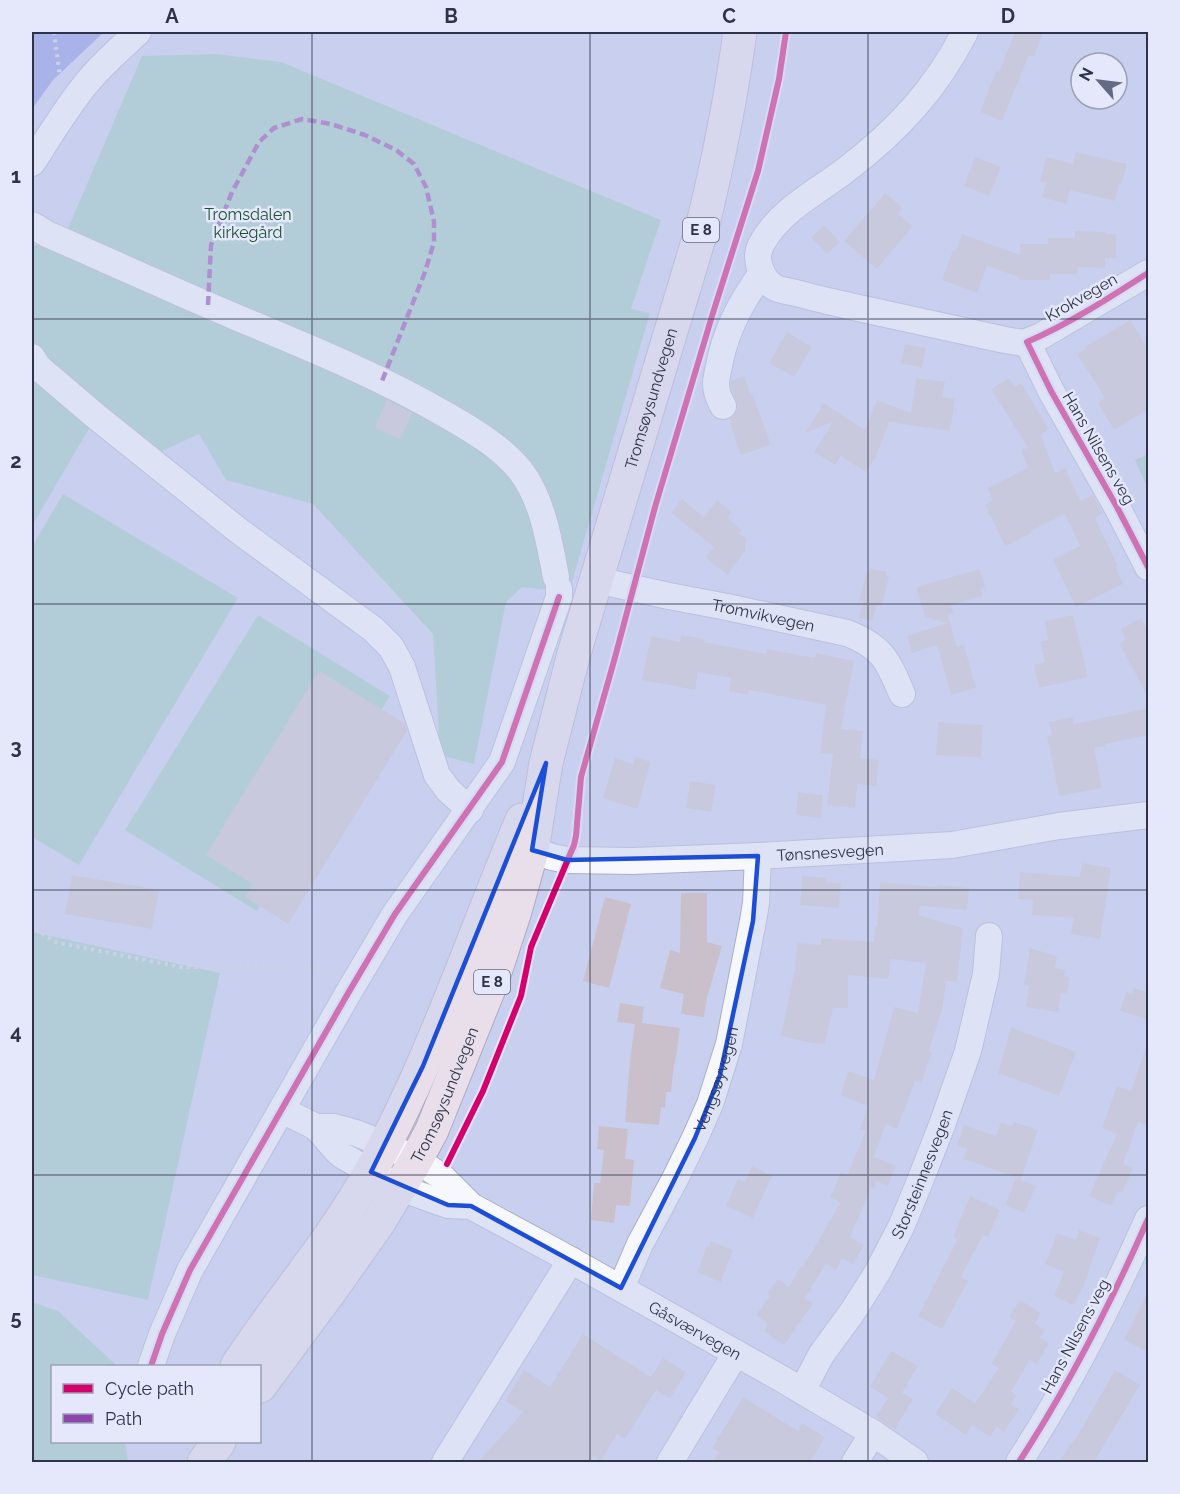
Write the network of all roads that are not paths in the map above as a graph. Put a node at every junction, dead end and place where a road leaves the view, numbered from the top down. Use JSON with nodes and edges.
{"nodes":[{"id":1,"x":138,"y":32,"type":"edge"},
{"id":2,"x":740,"y":32,"type":"edge"},
{"id":3,"x":964,"y":32,"type":"edge"},
{"id":4,"x":32,"y":163,"type":"edge"},
{"id":5,"x":32,"y":225,"type":"edge"},
{"id":6,"x":762,"y":273,"type":"junction"},
{"id":7,"x":1149,"y":273,"type":"edge"},
{"id":8,"x":1027,"y":342,"type":"junction"},
{"id":9,"x":32,"y":357,"type":"edge"},
{"id":10,"x":723,"y":406,"type":"dead end"},
{"id":11,"x":1149,"y":567,"type":"edge"},
{"id":12,"x":596,"y":580,"type":"junction"},
{"id":13,"x":902,"y":694,"type":"dead end"},
{"id":14,"x":470,"y":810,"type":"junction"},
{"id":15,"x":1149,"y":815,"type":"edge"},
{"id":16,"x":521,"y":849,"type":"junction"},
{"id":17,"x":758,"y":856,"type":"junction"},
{"id":18,"x":989,"y":936,"type":"road end"},
{"id":19,"x":282,"y":1110,"type":"junction"},
{"id":20,"x":378,"y":1159,"type":"junction"},
{"id":21,"x":416,"y":1161,"type":"junction"},
{"id":22,"x":400,"y":1188,"type":"junction"},
{"id":23,"x":471,"y":1206,"type":"junction"},
{"id":24,"x":1149,"y":1219,"type":"edge"},
{"id":25,"x":571,"y":1260,"type":"junction"},
{"id":26,"x":621,"y":1288,"type":"junction"},
{"id":27,"x":736,"y":1353,"type":"junction"},
{"id":28,"x":151,"y":1365,"type":"edge"},
{"id":29,"x":238,"y":1365,"type":"edge"},
{"id":30,"x":261,"y":1385,"type":"edge"},
{"id":31,"x":802,"y":1391,"type":"junction"},
{"id":32,"x":873,"y":1434,"type":"junction"},
{"id":33,"x":194,"y":1443,"type":"edge"},
{"id":34,"x":218,"y":1443,"type":"edge"},
{"id":35,"x":185,"y":1462,"type":"edge"},
{"id":36,"x":204,"y":1462,"type":"edge"},
{"id":37,"x":445,"y":1462,"type":"edge"},
{"id":38,"x":670,"y":1462,"type":"edge"},
{"id":39,"x":855,"y":1462,"type":"edge"},
{"id":40,"x":915,"y":1462,"type":"edge"},
{"id":41,"x":1019,"y":1462,"type":"edge"}],
"edges":[{"from":1,"to":4,"type":"street"},
{"from":2,"to":12,"type":"highway","name":"Tromsøysundvegen","number":"E 8"},
{"from":3,"to":6,"type":"street"},
{"from":5,"to":14,"type":"street"},
{"from":6,"to":8,"type":"street"},
{"from":6,"to":10,"type":"street"},
{"from":7,"to":8,"type":"street","name":"Krokvegen"},
{"from":8,"to":11,"type":"street","name":"Hans Nilsens veg"},
{"from":9,"to":14,"type":"street"},
{"from":12,"to":13,"type":"street","name":"Tromvikvegen"},
{"from":12,"to":16,"type":"highway","name":"Tromsøysundvegen","number":"E 8"},
{"from":14,"to":19,"type":"street"},
{"from":15,"to":17,"type":"street","name":"Tønsnesvegen"},
{"from":16,"to":17,"type":"street","name":"Tønsnesvegen"},
{"from":16,"to":20,"type":"highway","name":"Tromsøysundvegen","number":"E 8"},
{"from":16,"to":21,"type":"highway","name":"Tromsøysundvegen","number":"E 8"},
{"from":17,"to":26,"type":"street","name":"Vengsøyvegen"},
{"from":18,"to":31,"type":"street","name":"Storsteinnesvegen"},
{"from":19,"to":20,"type":"street"},
{"from":19,"to":28,"type":"street"},
{"from":20,"to":21,"type":"street","name":"Gåsværvegen"},
{"from":20,"to":22,"type":"street","name":"Gåsværvegen"},
{"from":20,"to":29,"type":"highway","name":"Tromsøysundvegen","number":"E 8"},
{"from":21,"to":22,"type":"highway","name":"Tromsøysundvegen","number":"E 8"},
{"from":21,"to":23,"type":"street","name":"Gåsværvegen"},
{"from":22,"to":23,"type":"street","name":"Gåsværvegen"},
{"from":22,"to":30,"type":"highway","name":"Tromsøysundvegen","number":"E 8"},
{"from":23,"to":25,"type":"street","name":"Gåsværvegen"},
{"from":24,"to":41,"type":"street","name":"Hans Nilsens veg"},
{"from":25,"to":26,"type":"street","name":"Gåsværvegen"},
{"from":25,"to":37,"type":"street"},
{"from":26,"to":27,"type":"street","name":"Gåsværvegen"},
{"from":27,"to":31,"type":"street","name":"Gåsværvegen"},
{"from":27,"to":38,"type":"street"},
{"from":31,"to":32,"type":"street","name":"Gåsværvegen"},
{"from":32,"to":39,"type":"street"},
{"from":32,"to":40,"type":"street","name":"Gåsværvegen"},
{"from":33,"to":35,"type":"highway"},
{"from":34,"to":36,"type":"highway"}]}
